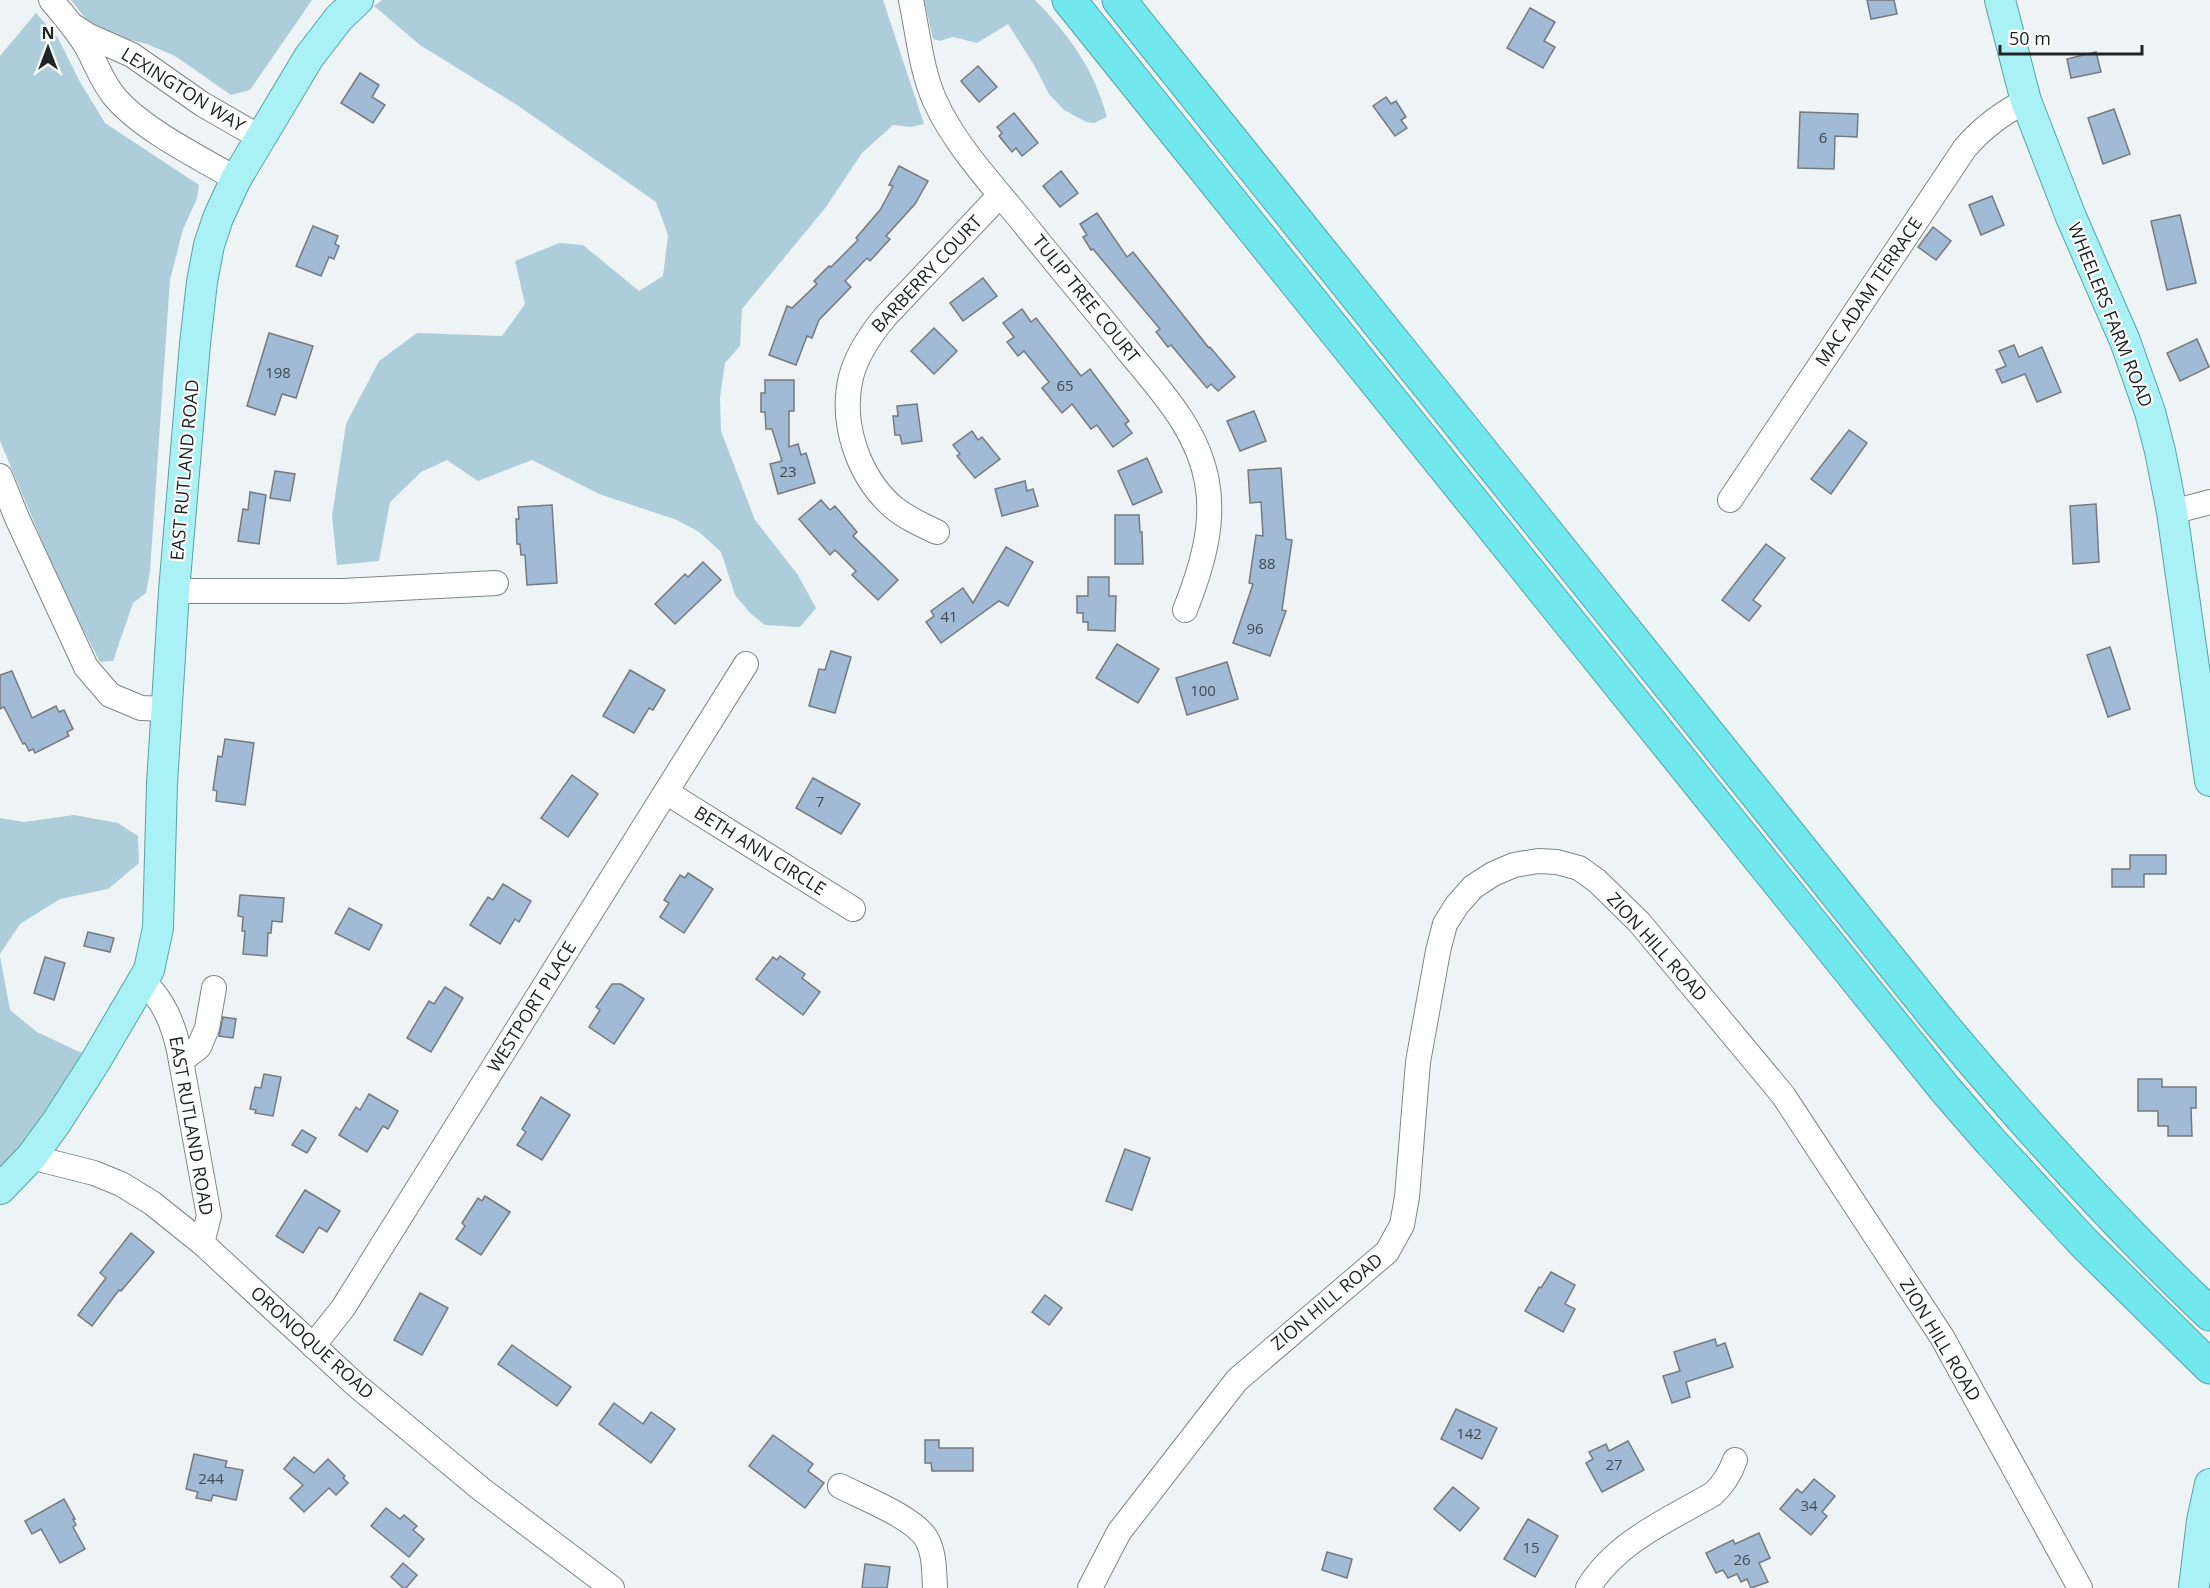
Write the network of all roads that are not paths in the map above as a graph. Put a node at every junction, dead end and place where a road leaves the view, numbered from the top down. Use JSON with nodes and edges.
{"nodes":[{"id":1,"x":51,"y":0,"type":"edge"},
{"id":2,"x":358,"y":0,"type":"edge"},
{"id":3,"x":911,"y":0,"type":"edge"},
{"id":4,"x":1070,"y":0,"type":"edge"},
{"id":5,"x":1119,"y":0,"type":"edge"},
{"id":6,"x":2000,"y":0,"type":"edge"},
{"id":7,"x":73,"y":26,"type":"junction"},
{"id":8,"x":2026,"y":101,"type":"junction"},
{"id":9,"x":261,"y":138,"type":"junction"},
{"id":10,"x":236,"y":179,"type":"junction"},
{"id":11,"x":1000,"y":195,"type":"junction"},
{"id":12,"x":0,"y":476,"type":"edge"},
{"id":13,"x":1730,"y":500,"type":"dead end"},
{"id":14,"x":2210,"y":502,"type":"edge"},
{"id":15,"x":2172,"y":512,"type":"junction"},
{"id":16,"x":937,"y":532,"type":"dead end"},
{"id":17,"x":496,"y":582,"type":"dead end"},
{"id":18,"x":174,"y":591,"type":"junction"},
{"id":19,"x":1185,"y":610,"type":"dead end"},
{"id":20,"x":747,"y":664,"type":"dead end"},
{"id":21,"x":166,"y":709,"type":"junction"},
{"id":22,"x":2210,"y":781,"type":"edge"},
{"id":23,"x":666,"y":792,"type":"junction"},
{"id":24,"x":853,"y":909,"type":"dead end"},
{"id":25,"x":144,"y":982,"type":"junction"},
{"id":26,"x":214,"y":988,"type":"dead end"},
{"id":27,"x":181,"y":1061,"type":"junction"},
{"id":28,"x":31,"y":1157,"type":"junction"},
{"id":29,"x":0,"y":1189,"type":"edge"},
{"id":30,"x":202,"y":1243,"type":"junction"},
{"id":31,"x":2210,"y":1314,"type":"edge"},
{"id":32,"x":313,"y":1346,"type":"junction"},
{"id":33,"x":2210,"y":1366,"type":"edge"},
{"id":34,"x":1735,"y":1460,"type":"dead end"},
{"id":35,"x":2210,"y":1484,"type":"edge"},
{"id":36,"x":840,"y":1486,"type":"dead end"},
{"id":37,"x":612,"y":1588,"type":"edge"},
{"id":38,"x":935,"y":1588,"type":"edge"},
{"id":39,"x":1090,"y":1588,"type":"edge"},
{"id":40,"x":1588,"y":1588,"type":"edge"},
{"id":41,"x":2080,"y":1588,"type":"edge"},
{"id":42,"x":2194,"y":1588,"type":"edge"}],
"edges":[{"from":1,"to":7,"type":"street","name":"LEXINGTON WAY"},
{"from":2,"to":9,"type":"main road","name":"EAST RUTLAND ROAD"},
{"from":3,"to":11,"type":"street","name":"TULIP TREE COURT"},
{"from":4,"to":33,"type":"highway"},
{"from":5,"to":31,"type":"highway"},
{"from":6,"to":8,"type":"main road","name":"WHEELERS FARM ROAD"},
{"from":7,"to":9,"type":"street","name":"LEXINGTON WAY"},
{"from":7,"to":10,"type":"street","name":"LEXINGTON WAY"},
{"from":8,"to":13,"type":"street","name":"MAC ADAM TERRACE"},
{"from":8,"to":15,"type":"main road","name":"WHEELERS FARM ROAD"},
{"from":9,"to":10,"type":"main road","name":"EAST RUTLAND ROAD"},
{"from":10,"to":18,"type":"main road","name":"EAST RUTLAND ROAD"},
{"from":11,"to":16,"type":"street","name":"BARBERRY COURT"},
{"from":11,"to":19,"type":"street","name":"TULIP TREE COURT"},
{"from":12,"to":21,"type":"street"},
{"from":14,"to":15,"type":"street"},
{"from":15,"to":22,"type":"main road","name":"WHEELERS FARM ROAD"},
{"from":17,"to":18,"type":"street"},
{"from":18,"to":21,"type":"main road","name":"EAST RUTLAND ROAD"},
{"from":20,"to":23,"type":"street","name":"WESTPORT PLACE"},
{"from":21,"to":25,"type":"main road","name":"EAST RUTLAND ROAD"},
{"from":23,"to":24,"type":"street","name":"BETH ANN CIRCLE"},
{"from":23,"to":32,"type":"street","name":"WESTPORT PLACE"},
{"from":25,"to":27,"type":"street","name":"EAST RUTLAND ROAD"},
{"from":25,"to":28,"type":"main road","name":"EAST RUTLAND ROAD"},
{"from":26,"to":27,"type":"street"},
{"from":27,"to":30,"type":"street","name":"EAST RUTLAND ROAD"},
{"from":28,"to":29,"type":"main road"},
{"from":28,"to":30,"type":"street","name":"ORONOQUE ROAD"},
{"from":30,"to":32,"type":"street","name":"ORONOQUE ROAD"},
{"from":32,"to":37,"type":"street","name":"ORONOQUE ROAD"},
{"from":34,"to":40,"type":"street"},
{"from":35,"to":42,"type":"main road"},
{"from":36,"to":38,"type":"street"},
{"from":39,"to":41,"type":"street","name":"ZION HILL ROAD"}]}
